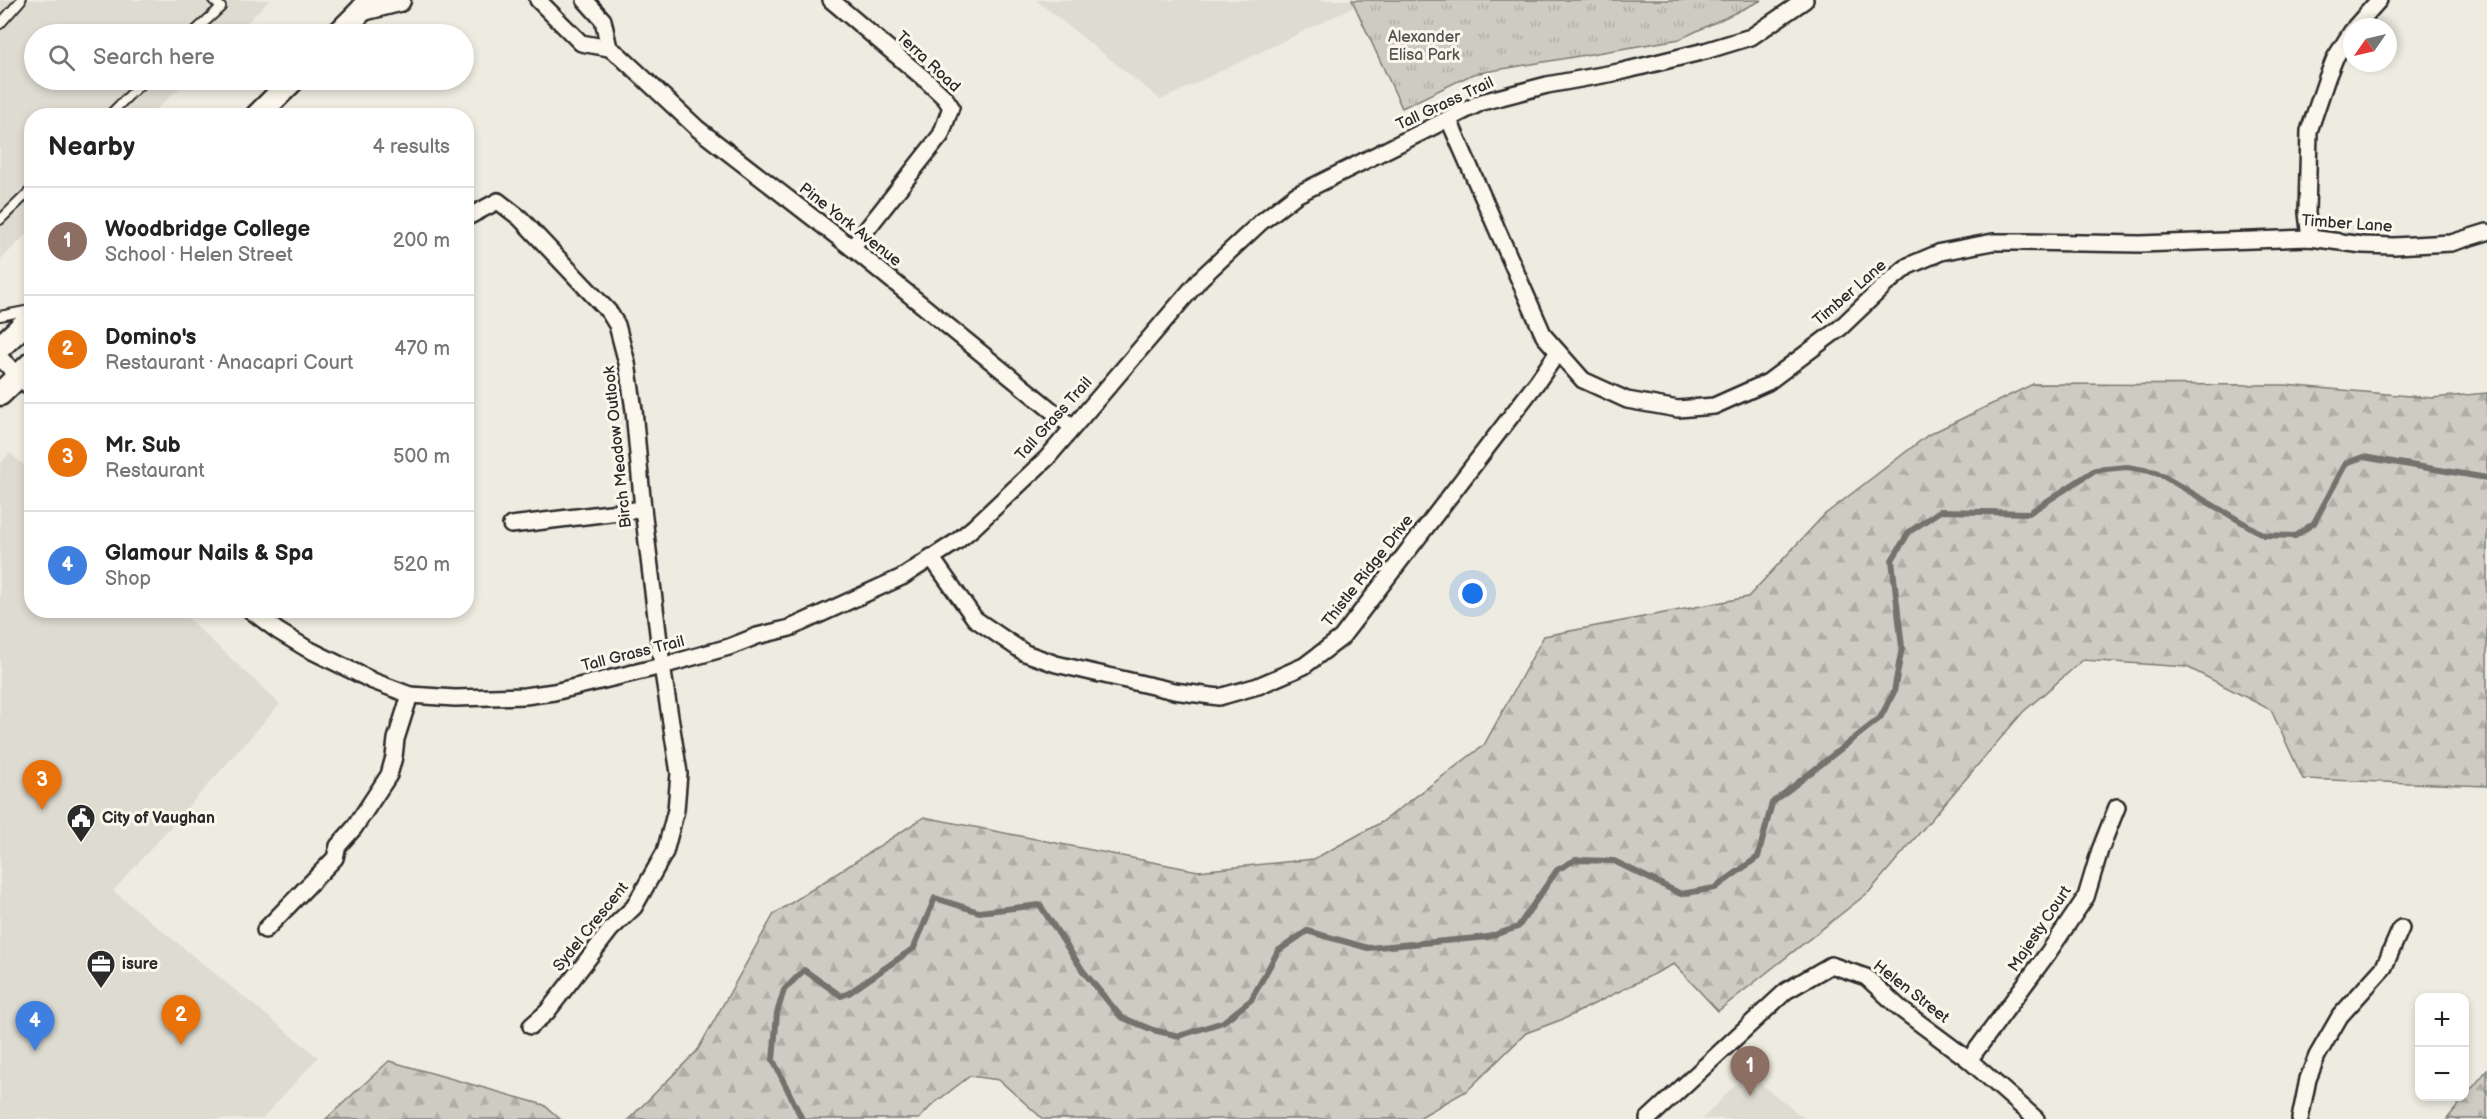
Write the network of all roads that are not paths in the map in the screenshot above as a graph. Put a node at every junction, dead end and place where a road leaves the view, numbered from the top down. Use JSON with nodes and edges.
{"nodes":[{"id":1,"x":21,"y":0,"type":"edge"},
{"id":2,"x":213,"y":0,"type":"edge"},
{"id":3,"x":399,"y":0,"type":"edge"},
{"id":4,"x":538,"y":0,"type":"edge"},
{"id":5,"x":585,"y":0,"type":"edge"},
{"id":6,"x":831,"y":0,"type":"edge"},
{"id":7,"x":1805,"y":0,"type":"edge"},
{"id":8,"x":2379,"y":0,"type":"edge"},
{"id":9,"x":365,"y":5,"type":"edge"},
{"id":10,"x":2363,"y":18,"type":"edge"},
{"id":11,"x":0,"y":24,"type":"edge"},
{"id":12,"x":203,"y":24,"type":"edge"},
{"id":13,"x":347,"y":24,"type":"edge"},
{"id":14,"x":2343,"y":45,"type":"edge"},
{"id":15,"x":609,"y":48,"type":"junction"},
{"id":16,"x":135,"y":90,"type":"edge"},
{"id":17,"x":283,"y":90,"type":"edge"},
{"id":18,"x":116,"y":108,"type":"edge"},
{"id":19,"x":265,"y":108,"type":"edge"},
{"id":20,"x":1449,"y":120,"type":"junction"},
{"id":21,"x":24,"y":197,"type":"edge"},
{"id":22,"x":474,"y":214,"type":"edge"},
{"id":23,"x":0,"y":220,"type":"edge"},
{"id":24,"x":2487,"y":232,"type":"edge"},
{"id":25,"x":2310,"y":238,"type":"junction"},
{"id":26,"x":852,"y":248,"type":"junction"},
{"id":27,"x":24,"y":311,"type":"edge"},
{"id":28,"x":0,"y":316,"type":"edge"},
{"id":29,"x":24,"y":325,"type":"edge"},
{"id":30,"x":0,"y":347,"type":"edge"},
{"id":31,"x":1558,"y":352,"type":"junction"},
{"id":32,"x":0,"y":358,"type":"edge"},
{"id":33,"x":24,"y":374,"type":"edge"},
{"id":34,"x":24,"y":378,"type":"edge"},
{"id":35,"x":0,"y":394,"type":"edge"},
{"id":36,"x":1072,"y":428,"type":"junction"},
{"id":37,"x":643,"y":509,"type":"junction"},
{"id":38,"x":511,"y":525,"type":"dead end"},
{"id":39,"x":931,"y":557,"type":"junction"},
{"id":40,"x":261,"y":618,"type":"edge"},
{"id":41,"x":662,"y":666,"type":"junction"},
{"id":42,"x":410,"y":695,"type":"junction"},
{"id":43,"x":2117,"y":807,"type":"dead end"},
{"id":44,"x":2401,"y":928,"type":"dead end"},
{"id":45,"x":264,"y":930,"type":"dead end"},
{"id":46,"x":531,"y":1026,"type":"dead end"},
{"id":47,"x":1969,"y":1060,"type":"junction"},
{"id":48,"x":1648,"y":1119,"type":"edge"},
{"id":49,"x":2036,"y":1119,"type":"edge"},
{"id":50,"x":2300,"y":1119,"type":"edge"}],
"edges":[{"from":1,"to":11,"type":"lane"},
{"from":2,"to":12,"type":"lane"},
{"from":3,"to":9,"type":"main road"},
{"from":4,"to":15,"type":"street","name":"Pine York Avenue"},
{"from":5,"to":15,"type":"street"},
{"from":6,"to":26,"type":"street","name":"Terra Road"},
{"from":7,"to":20,"type":"street","name":"Tall Grass Trail"},
{"from":8,"to":10,"type":"street"},
{"from":9,"to":13,"type":"main road"},
{"from":14,"to":25,"type":"street"},
{"from":15,"to":26,"type":"street","name":"Pine York Avenue"},
{"from":16,"to":18,"type":"lane"},
{"from":17,"to":19,"type":"main road"},
{"from":20,"to":31,"type":"street","name":"Timber Lane"},
{"from":20,"to":36,"type":"street","name":"Tall Grass Trail"},
{"from":21,"to":23,"type":"lane"},
{"from":22,"to":37,"type":"street","name":"Birch Meadow Outlook"},
{"from":24,"to":25,"type":"street","name":"Timber Lane"},
{"from":25,"to":31,"type":"street","name":"Timber Lane"},
{"from":26,"to":36,"type":"street","name":"Pine York Avenue"},
{"from":27,"to":28,"type":"lane"},
{"from":29,"to":30,"type":"main road"},
{"from":31,"to":39,"type":"street","name":"Thistle Ridge Drive"},
{"from":32,"to":33,"type":"street"},
{"from":34,"to":35,"type":"main road"},
{"from":36,"to":39,"type":"street","name":"Tall Grass Trail"},
{"from":37,"to":38,"type":"street"},
{"from":37,"to":41,"type":"street","name":"Birch Meadow Outlook"},
{"from":39,"to":41,"type":"street","name":"Tall Grass Trail"},
{"from":40,"to":42,"type":"street","name":"Tall Grass Trail"},
{"from":41,"to":42,"type":"street","name":"Tall Grass Trail"},
{"from":41,"to":46,"type":"street","name":"Sydel Crescent"},
{"from":42,"to":45,"type":"street"},
{"from":43,"to":47,"type":"street","name":"Majesty Court"},
{"from":44,"to":50,"type":"street"},
{"from":47,"to":48,"type":"street","name":"Helen Street"},
{"from":47,"to":49,"type":"street","name":"Helen Street"}]}
